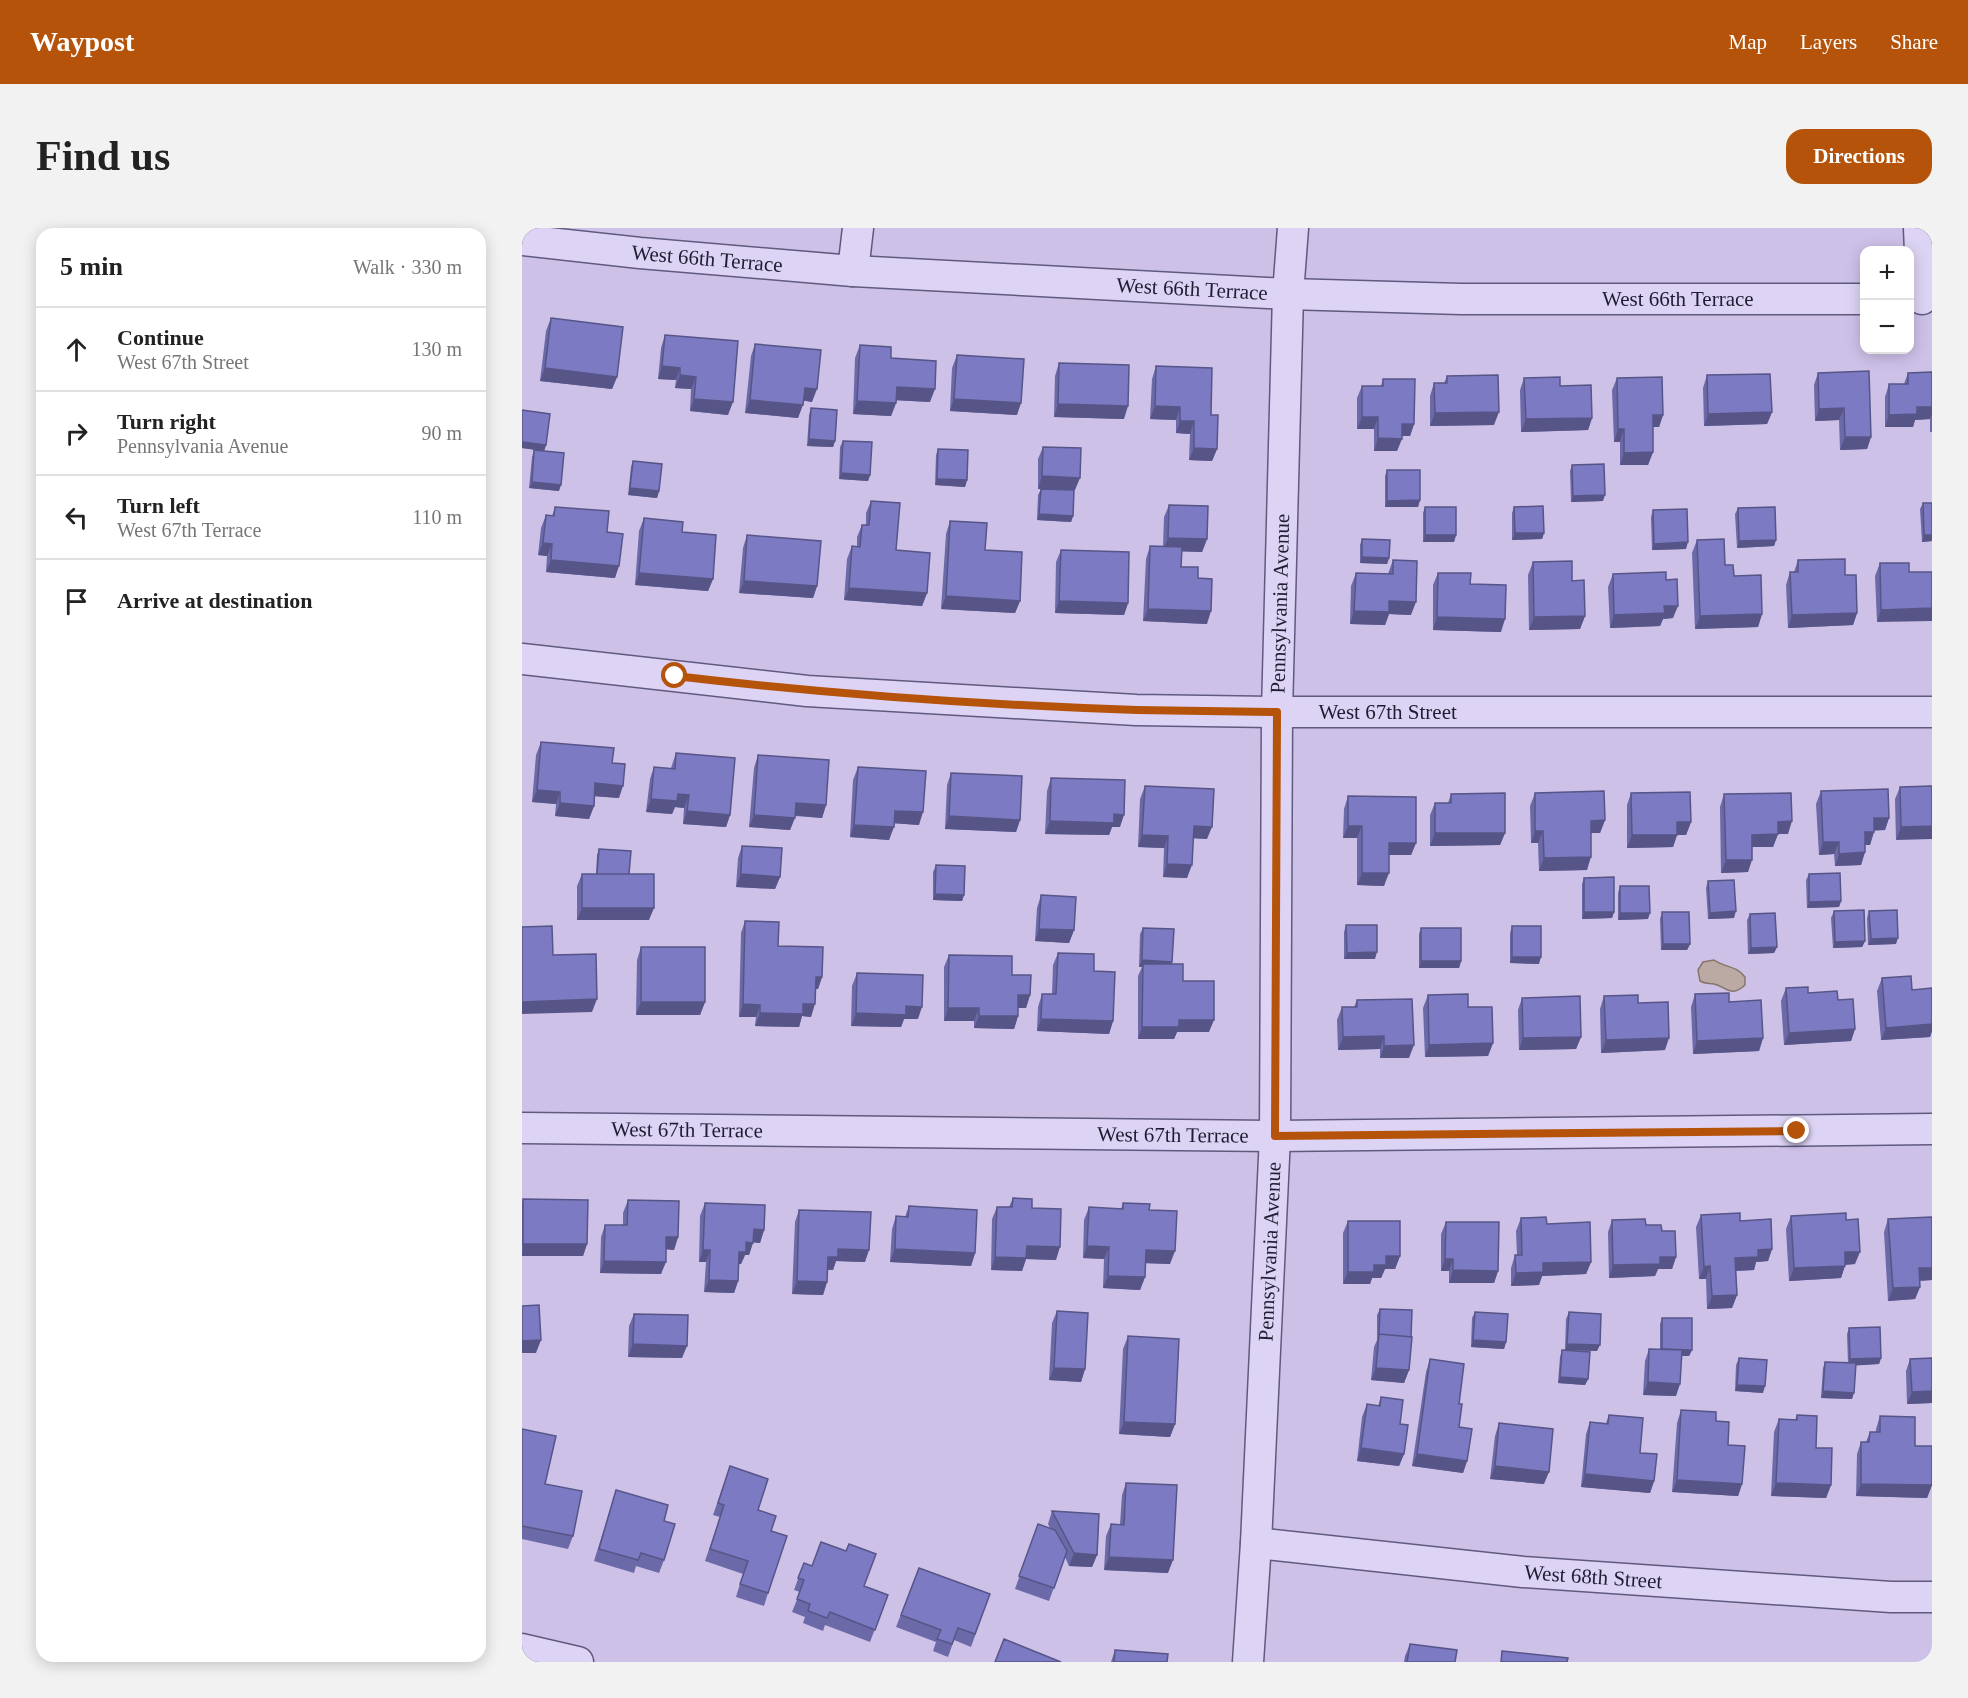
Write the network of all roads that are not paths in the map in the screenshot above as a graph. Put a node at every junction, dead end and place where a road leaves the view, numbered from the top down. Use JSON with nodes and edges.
{"nodes":[{"id":1,"x":858,"y":228,"type":"edge"},
{"id":2,"x":1293,"y":228,"type":"edge"},
{"id":3,"x":1919,"y":228,"type":"edge"},
{"id":4,"x":522,"y":240,"type":"edge"},
{"id":5,"x":854,"y":271,"type":"junction"},
{"id":6,"x":1288,"y":294,"type":"junction"},
{"id":7,"x":1921,"y":298,"type":"edge"},
{"id":8,"x":1860,"y":299,"type":"edge"},
{"id":9,"x":522,"y":659,"type":"edge"},
{"id":10,"x":1932,"y":711,"type":"edge"},
{"id":11,"x":1277,"y":712,"type":"junction"},
{"id":12,"x":522,"y":1128,"type":"edge"},
{"id":13,"x":1932,"y":1129,"type":"edge"},
{"id":14,"x":1275,"y":1136,"type":"junction"},
{"id":15,"x":1256,"y":1543,"type":"junction"},
{"id":16,"x":1932,"y":1597,"type":"edge"},
{"id":17,"x":522,"y":1649,"type":"edge"},
{"id":18,"x":578,"y":1662,"type":"edge"},
{"id":19,"x":1248,"y":1662,"type":"edge"}],
"edges":[{"from":1,"to":5,"type":"street"},
{"from":2,"to":6,"type":"street","name":"Pennsylvania Avenue"},
{"from":3,"to":7,"type":"street"},
{"from":4,"to":5,"type":"street","name":"West 66th Terrace"},
{"from":5,"to":6,"type":"street","name":"West 66th Terrace"},
{"from":6,"to":8,"type":"street","name":"West 66th Terrace"},
{"from":6,"to":11,"type":"street","name":"Pennsylvania Avenue"},
{"from":9,"to":11,"type":"street","name":"West 67th Street"},
{"from":10,"to":11,"type":"street","name":"West 67th Street"},
{"from":11,"to":14,"type":"street","name":"Pennsylvania Avenue"},
{"from":12,"to":14,"type":"street","name":"West 67th Terrace"},
{"from":13,"to":14,"type":"street","name":"West 67th Terrace"},
{"from":14,"to":15,"type":"street","name":"Pennsylvania Avenue"},
{"from":15,"to":16,"type":"street","name":"West 68th Street"},
{"from":15,"to":19,"type":"street","name":"Pennsylvania Avenue"},
{"from":17,"to":18,"type":"street"}]}
